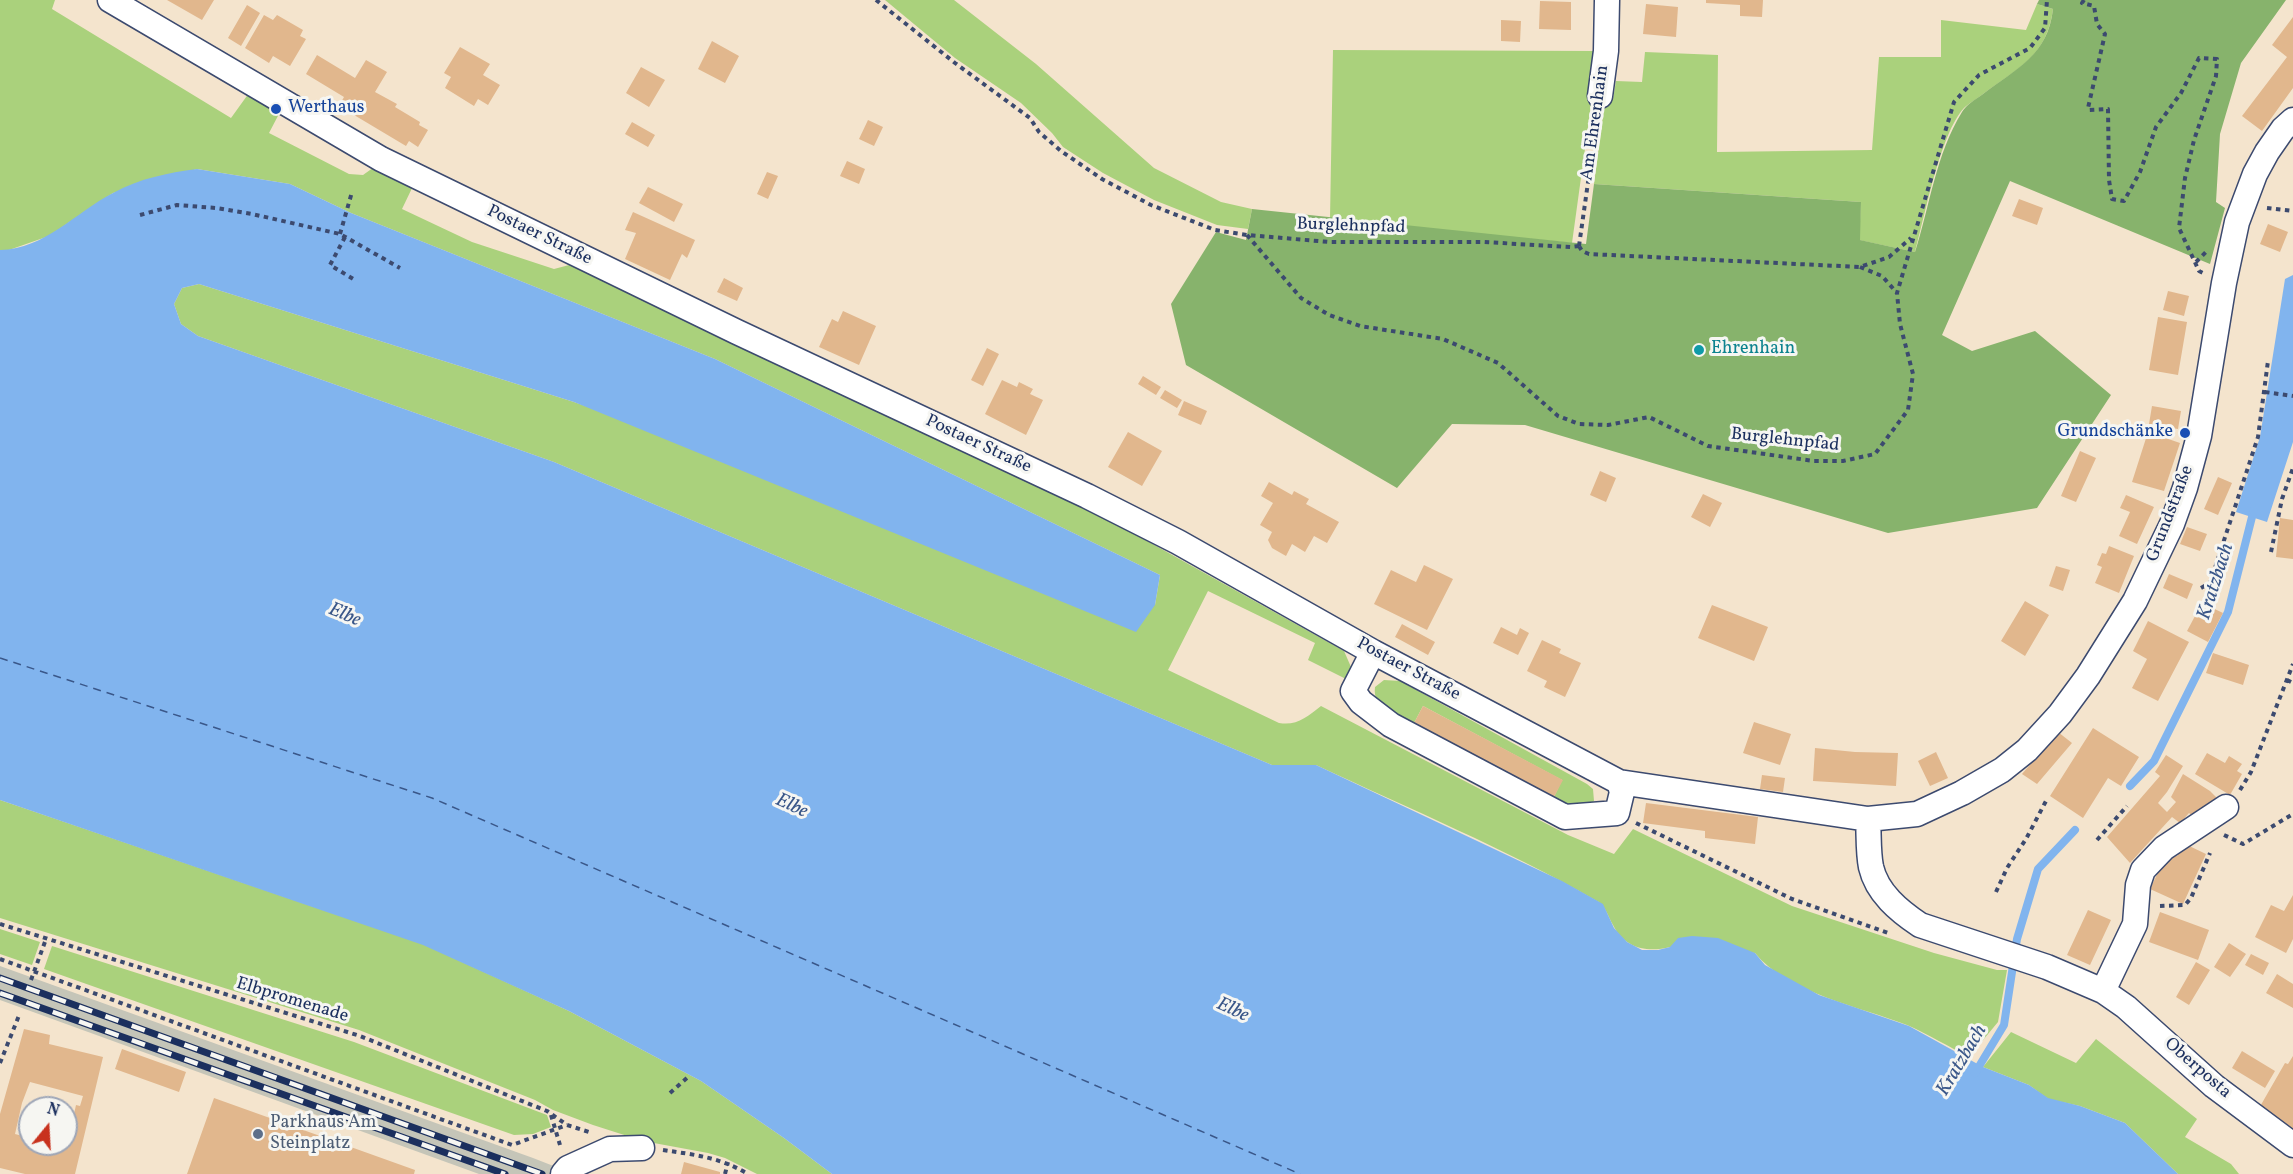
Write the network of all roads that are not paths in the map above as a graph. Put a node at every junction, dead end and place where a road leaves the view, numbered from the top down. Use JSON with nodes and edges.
{"nodes":[{"id":1,"x":110,"y":0,"type":"edge"},
{"id":2,"x":1607,"y":0,"type":"edge"},
{"id":3,"x":1600,"y":96,"type":"road end"},
{"id":4,"x":2293,"y":120,"type":"edge"},
{"id":5,"x":1373,"y":652,"type":"junction"},
{"id":6,"x":2002,"y":770,"type":"joint"},
{"id":7,"x":1619,"y":782,"type":"junction"},
{"id":8,"x":2226,"y":807,"type":"road end"},
{"id":9,"x":1868,"y":819,"type":"junction"},
{"id":10,"x":2103,"y":990,"type":"junction"},
{"id":11,"x":2293,"y":1145,"type":"edge"},
{"id":12,"x":642,"y":1148,"type":"road end"},
{"id":13,"x":566,"y":1171,"type":"edge"}],
"edges":[{"from":1,"to":5,"type":"street","name":"Postaer Straße"},
{"from":2,"to":3,"type":"street","name":"Am Ehrenhain"},
{"from":4,"to":6,"type":"street","name":"Grundstraße"},
{"from":5,"to":7,"type":"street","name":"Postaer Straße"},
{"from":5,"to":7,"type":"street"},
{"from":6,"to":9,"type":"street","name":"Postaer Straße"},
{"from":7,"to":9,"type":"street","name":"Postaer Straße"},
{"from":8,"to":10,"type":"street"},
{"from":9,"to":10,"type":"street","name":"Oberposta"},
{"from":10,"to":11,"type":"street","name":"Oberposta"},
{"from":12,"to":13,"type":"street"}]}
